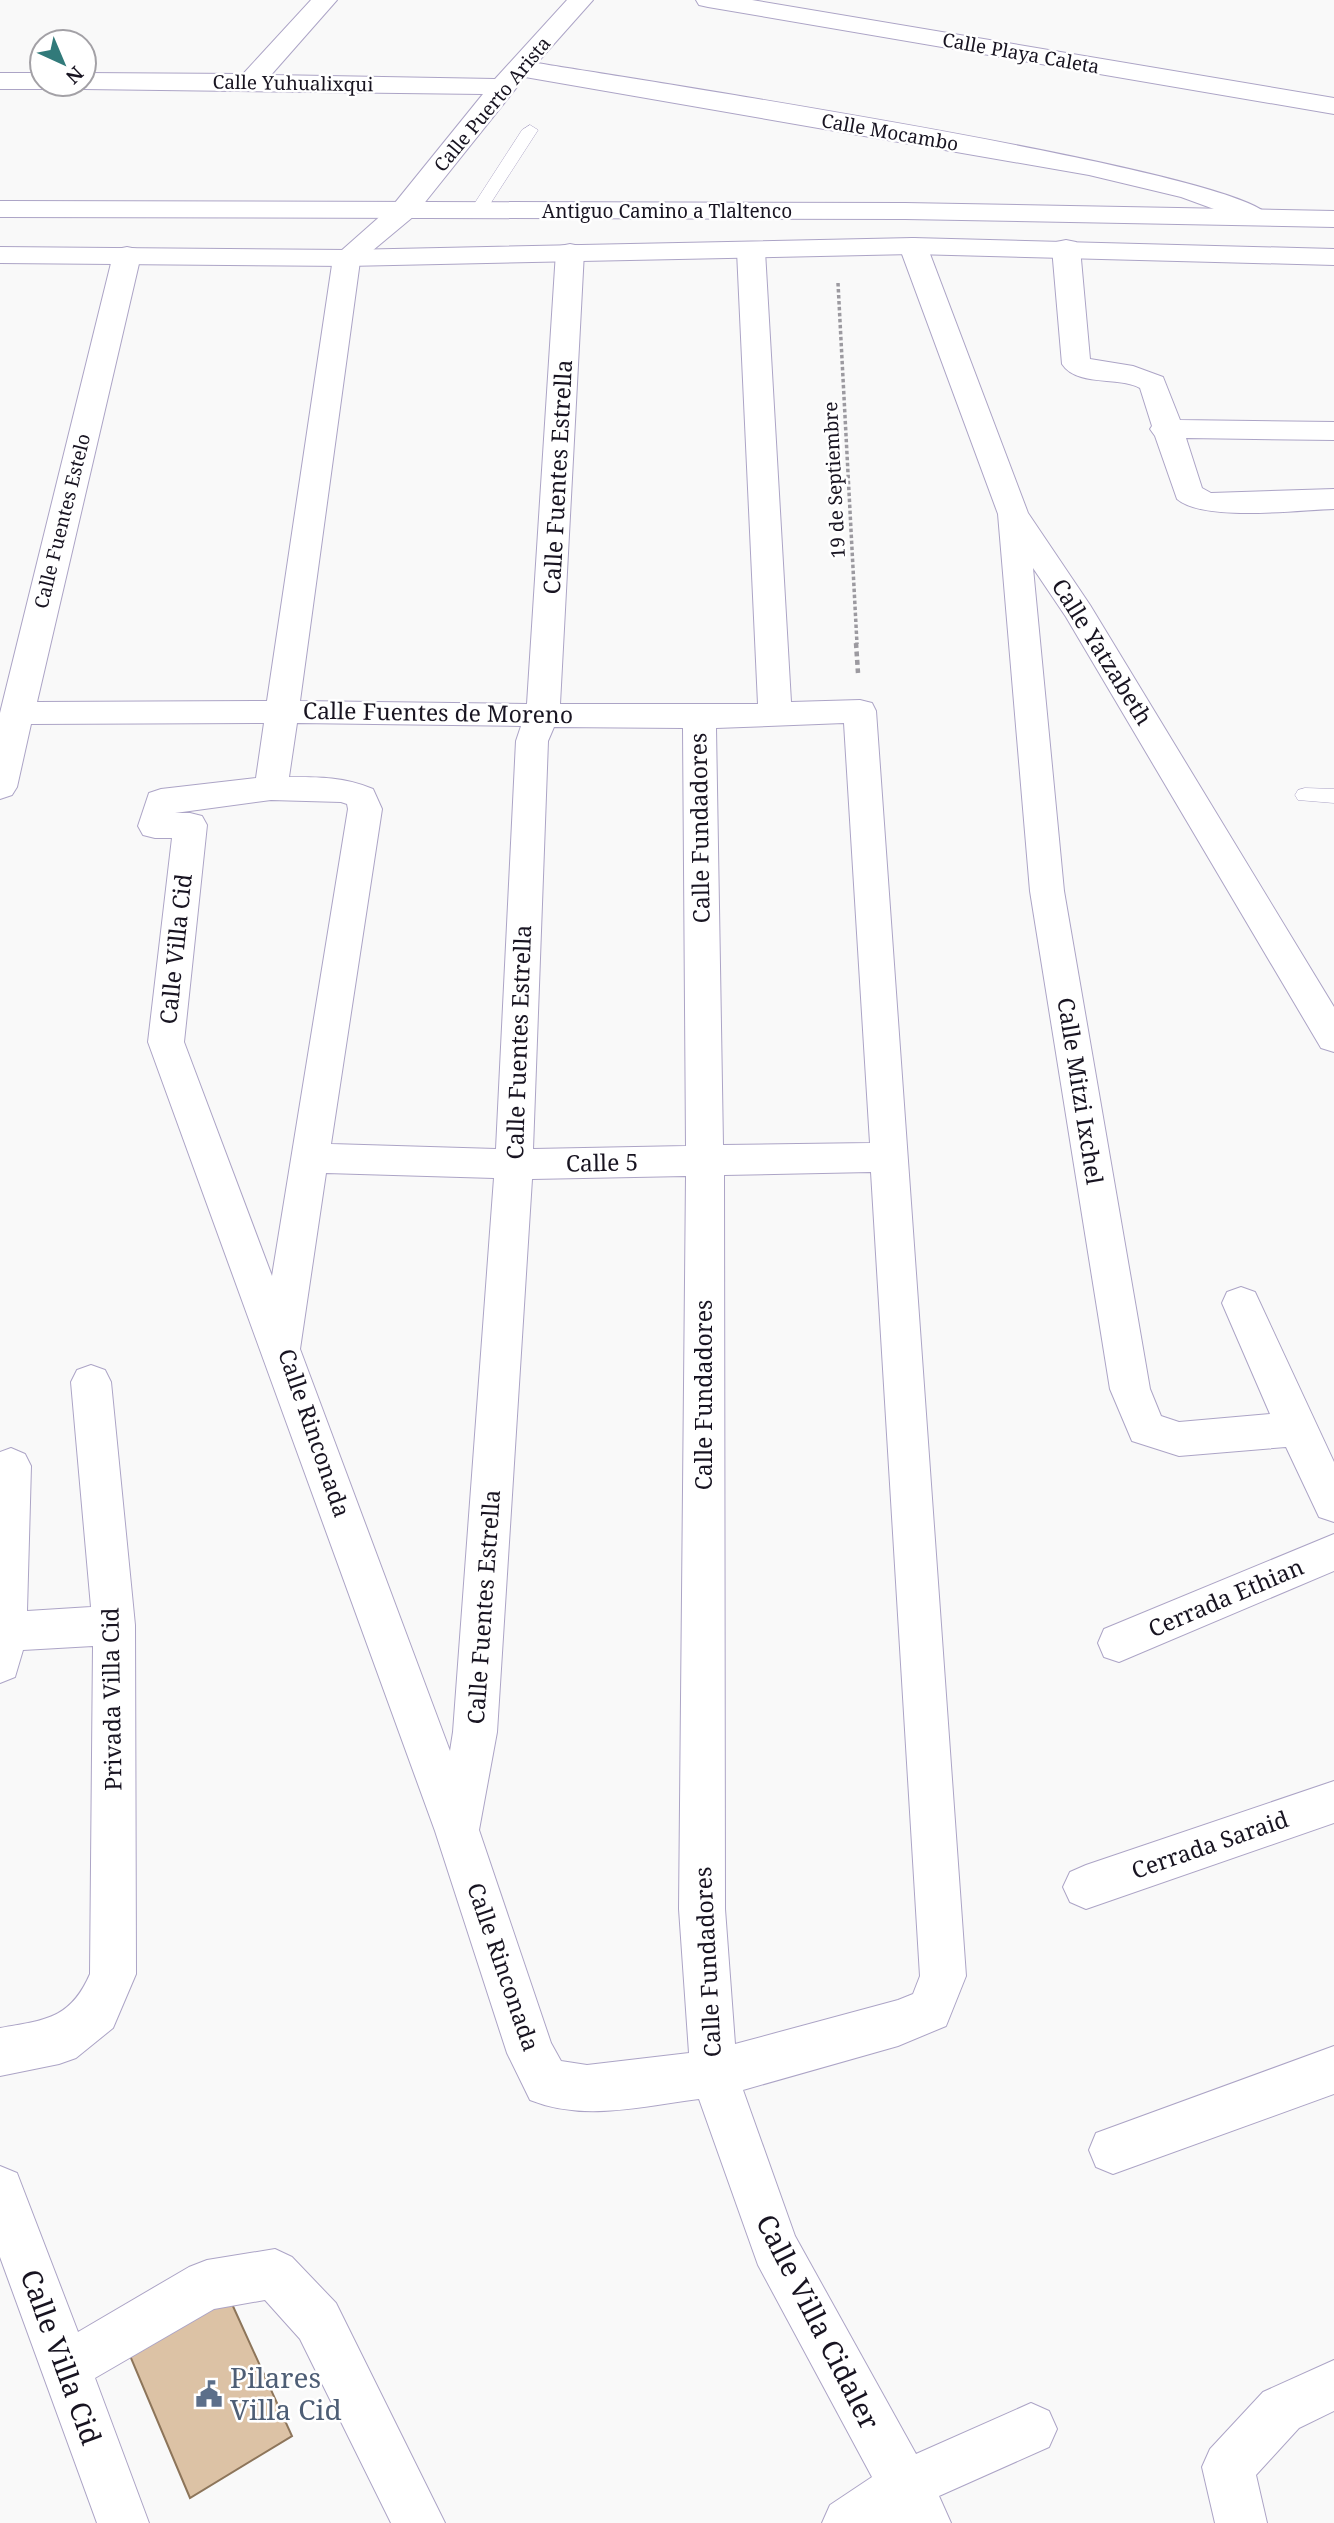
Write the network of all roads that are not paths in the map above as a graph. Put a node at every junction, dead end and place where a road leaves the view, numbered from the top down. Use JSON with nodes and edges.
{"nodes":[{"id":1,"x":325,"y":0,"type":"edge"},
{"id":2,"x":581,"y":0,"type":"edge"},
{"id":3,"x":708,"y":0,"type":"edge"},
{"id":4,"x":520,"y":68,"type":"junction"},
{"id":5,"x":0,"y":81,"type":"edge"},
{"id":6,"x":28,"y":81,"type":"edge"},
{"id":7,"x":98,"y":81,"type":"edge"},
{"id":8,"x":250,"y":82,"type":"junction"},
{"id":9,"x":502,"y":88,"type":"junction"},
{"id":10,"x":1334,"y":106,"type":"edge"},
{"id":11,"x":530,"y":130,"type":"dead end"},
{"id":12,"x":0,"y":209,"type":"edge"},
{"id":13,"x":404,"y":209,"type":"junction"},
{"id":14,"x":477,"y":212,"type":"junction"},
{"id":15,"x":1255,"y":216,"type":"junction"},
{"id":16,"x":1334,"y":219,"type":"edge"},
{"id":17,"x":913,"y":246,"type":"junction"},
{"id":18,"x":1066,"y":248,"type":"junction"},
{"id":19,"x":751,"y":251,"type":"junction"},
{"id":20,"x":570,"y":252,"type":"junction"},
{"id":21,"x":0,"y":255,"type":"edge"},
{"id":22,"x":127,"y":255,"type":"junction"},
{"id":23,"x":1334,"y":257,"type":"edge"},
{"id":24,"x":347,"y":258,"type":"junction"},
{"id":25,"x":1165,"y":429,"type":"junction"},
{"id":26,"x":1334,"y":431,"type":"edge"},
{"id":27,"x":1334,"y":499,"type":"edge"},
{"id":28,"x":1013,"y":514,"type":"junction"},
{"id":29,"x":280,"y":712,"type":"junction"},
{"id":30,"x":16,"y":713,"type":"junction"},
{"id":31,"x":542,"y":714,"type":"junction"},
{"id":32,"x":775,"y":714,"type":"junction"},
{"id":33,"x":699,"y":717,"type":"junction"},
{"id":34,"x":0,"y":787,"type":"edge"},
{"id":35,"x":271,"y":788,"type":"junction"},
{"id":36,"x":1305,"y":795,"type":"dead end"},
{"id":37,"x":1334,"y":796,"type":"edge"},
{"id":38,"x":1334,"y":1038,"type":"edge"},
{"id":39,"x":891,"y":1157,"type":"junction"},
{"id":40,"x":312,"y":1158,"type":"junction"},
{"id":41,"x":705,"y":1162,"type":"junction"},
{"id":42,"x":514,"y":1164,"type":"junction"},
{"id":43,"x":1241,"y":1303,"type":"dead end"},
{"id":44,"x":280,"y":1349,"type":"junction"},
{"id":45,"x":92,"y":1382,"type":"dead end"},
{"id":46,"x":1297,"y":1429,"type":"junction"},
{"id":47,"x":11,"y":1466,"type":"dead end"},
{"id":48,"x":1334,"y":1504,"type":"edge"},
{"id":49,"x":1334,"y":1552,"type":"edge"},
{"id":50,"x":114,"y":1625,"type":"junction"},
{"id":51,"x":1119,"y":1643,"type":"dead end"},
{"id":52,"x":2,"y":1647,"type":"edge"},
{"id":53,"x":1334,"y":1802,"type":"edge"},
{"id":54,"x":457,"y":1831,"type":"junction"},
{"id":55,"x":1086,"y":1887,"type":"dead end"},
{"id":56,"x":0,"y":2052,"type":"edge"},
{"id":57,"x":1334,"y":2070,"type":"edge"},
{"id":58,"x":713,"y":2074,"type":"junction"},
{"id":59,"x":1113,"y":2150,"type":"dead end"},
{"id":60,"x":0,"y":2190,"type":"edge"},
{"id":61,"x":64,"y":2368,"type":"junction"},
{"id":62,"x":1334,"y":2385,"type":"edge"},
{"id":63,"x":1031,"y":2429,"type":"dead end"},
{"id":64,"x":914,"y":2505,"type":"edge"},
{"id":65,"x":123,"y":2523,"type":"edge"},
{"id":66,"x":419,"y":2523,"type":"edge"},
{"id":67,"x":848,"y":2523,"type":"edge"},
{"id":68,"x":1241,"y":2523,"type":"edge"}],
"edges":[{"from":1,"to":8,"type":"street"},
{"from":2,"to":4,"type":"street","name":"Calle Puerto Arista"},
{"from":3,"to":10,"type":"street","name":"Calle Playa Caleta"},
{"from":4,"to":9,"type":"street","name":"Calle Puerto Arista"},
{"from":4,"to":15,"type":"street","name":"Calle Mocambo"},
{"from":5,"to":6,"type":"street"},
{"from":7,"to":8,"type":"street","name":"Calle Yuhualixqui"},
{"from":8,"to":9,"type":"street","name":"Calle Yuhualixqui"},
{"from":9,"to":13,"type":"street","name":"Calle Puerto Arista"},
{"from":11,"to":14,"type":"lane"},
{"from":12,"to":13,"type":"street","name":"Antiguo Camino a Tlaltenco"},
{"from":13,"to":14,"type":"street","name":"Antiguo Camino a Tlaltenco"},
{"from":13,"to":24,"type":"street"},
{"from":14,"to":15,"type":"street","name":"Antiguo Camino a Tlaltenco"},
{"from":15,"to":16,"type":"street","name":"Antiguo Camino a Tlaltenco"},
{"from":17,"to":18,"type":"street"},
{"from":17,"to":19,"type":"street"},
{"from":17,"to":28,"type":"street","name":"Calle Yatzabeth"},
{"from":18,"to":23,"type":"street"},
{"from":18,"to":25,"type":"street"},
{"from":19,"to":20,"type":"street"},
{"from":19,"to":32,"type":"street"},
{"from":20,"to":24,"type":"street"},
{"from":20,"to":31,"type":"street","name":"Calle Fuentes Estrella"},
{"from":21,"to":22,"type":"street"},
{"from":22,"to":24,"type":"street"},
{"from":22,"to":30,"type":"street","name":"Calle Fuentes Estelo"},
{"from":24,"to":29,"type":"street"},
{"from":25,"to":26,"type":"street"},
{"from":25,"to":27,"type":"street"},
{"from":28,"to":38,"type":"street","name":"Calle Yatzabeth"},
{"from":28,"to":46,"type":"street","name":"Calle Mitzi Ixchel"},
{"from":29,"to":30,"type":"street","name":"Calle Fuentes de Moreno"},
{"from":29,"to":31,"type":"street","name":"Calle Fuentes de Moreno"},
{"from":29,"to":35,"type":"street"},
{"from":30,"to":34,"type":"street","name":"Calle Fuentes Estelo"},
{"from":31,"to":33,"type":"street","name":"Calle Fuentes de Moreno"},
{"from":31,"to":42,"type":"street","name":"Calle Fuentes Estrella"},
{"from":32,"to":33,"type":"street","name":"Calle Fuentes de Moreno"},
{"from":32,"to":39,"type":"street","name":"Calle Fuentes de Moreno"},
{"from":33,"to":41,"type":"street","name":"Calle Fundadores"},
{"from":35,"to":40,"type":"street","name":"Calle Rinconada"},
{"from":35,"to":44,"type":"street","name":"Calle Villa Cid"},
{"from":36,"to":37,"type":"lane"},
{"from":39,"to":41,"type":"street","name":"Calle 5"},
{"from":39,"to":58,"type":"street"},
{"from":40,"to":42,"type":"street","name":"Calle 5"},
{"from":40,"to":44,"type":"street","name":"Calle Rinconada"},
{"from":41,"to":42,"type":"street","name":"Calle 5"},
{"from":41,"to":58,"type":"street","name":"Calle Fundadores"},
{"from":42,"to":54,"type":"street","name":"Calle Fuentes Estrella"},
{"from":43,"to":46,"type":"street"},
{"from":44,"to":54,"type":"street","name":"Calle Rinconada"},
{"from":45,"to":50,"type":"street","name":"Privada Villa Cid"},
{"from":46,"to":48,"type":"street"},
{"from":47,"to":52,"type":"street"},
{"from":49,"to":51,"type":"street","name":"Cerrada Ethian"},
{"from":50,"to":52,"type":"street"},
{"from":50,"to":56,"type":"street","name":"Privada Villa Cid"},
{"from":53,"to":55,"type":"street","name":"Cerrada Saraid"},
{"from":54,"to":58,"type":"street","name":"Calle Rinconada"},
{"from":57,"to":59,"type":"street"},
{"from":58,"to":64,"type":"street","name":"Calle Villa Cidaler"},
{"from":60,"to":61,"type":"street","name":"Calle Villa Cid"},
{"from":61,"to":65,"type":"street","name":"Calle Villa Cid"},
{"from":61,"to":66,"type":"street"},
{"from":62,"to":68,"type":"street"},
{"from":63,"to":64,"type":"street"},
{"from":64,"to":67,"type":"street"}]}
